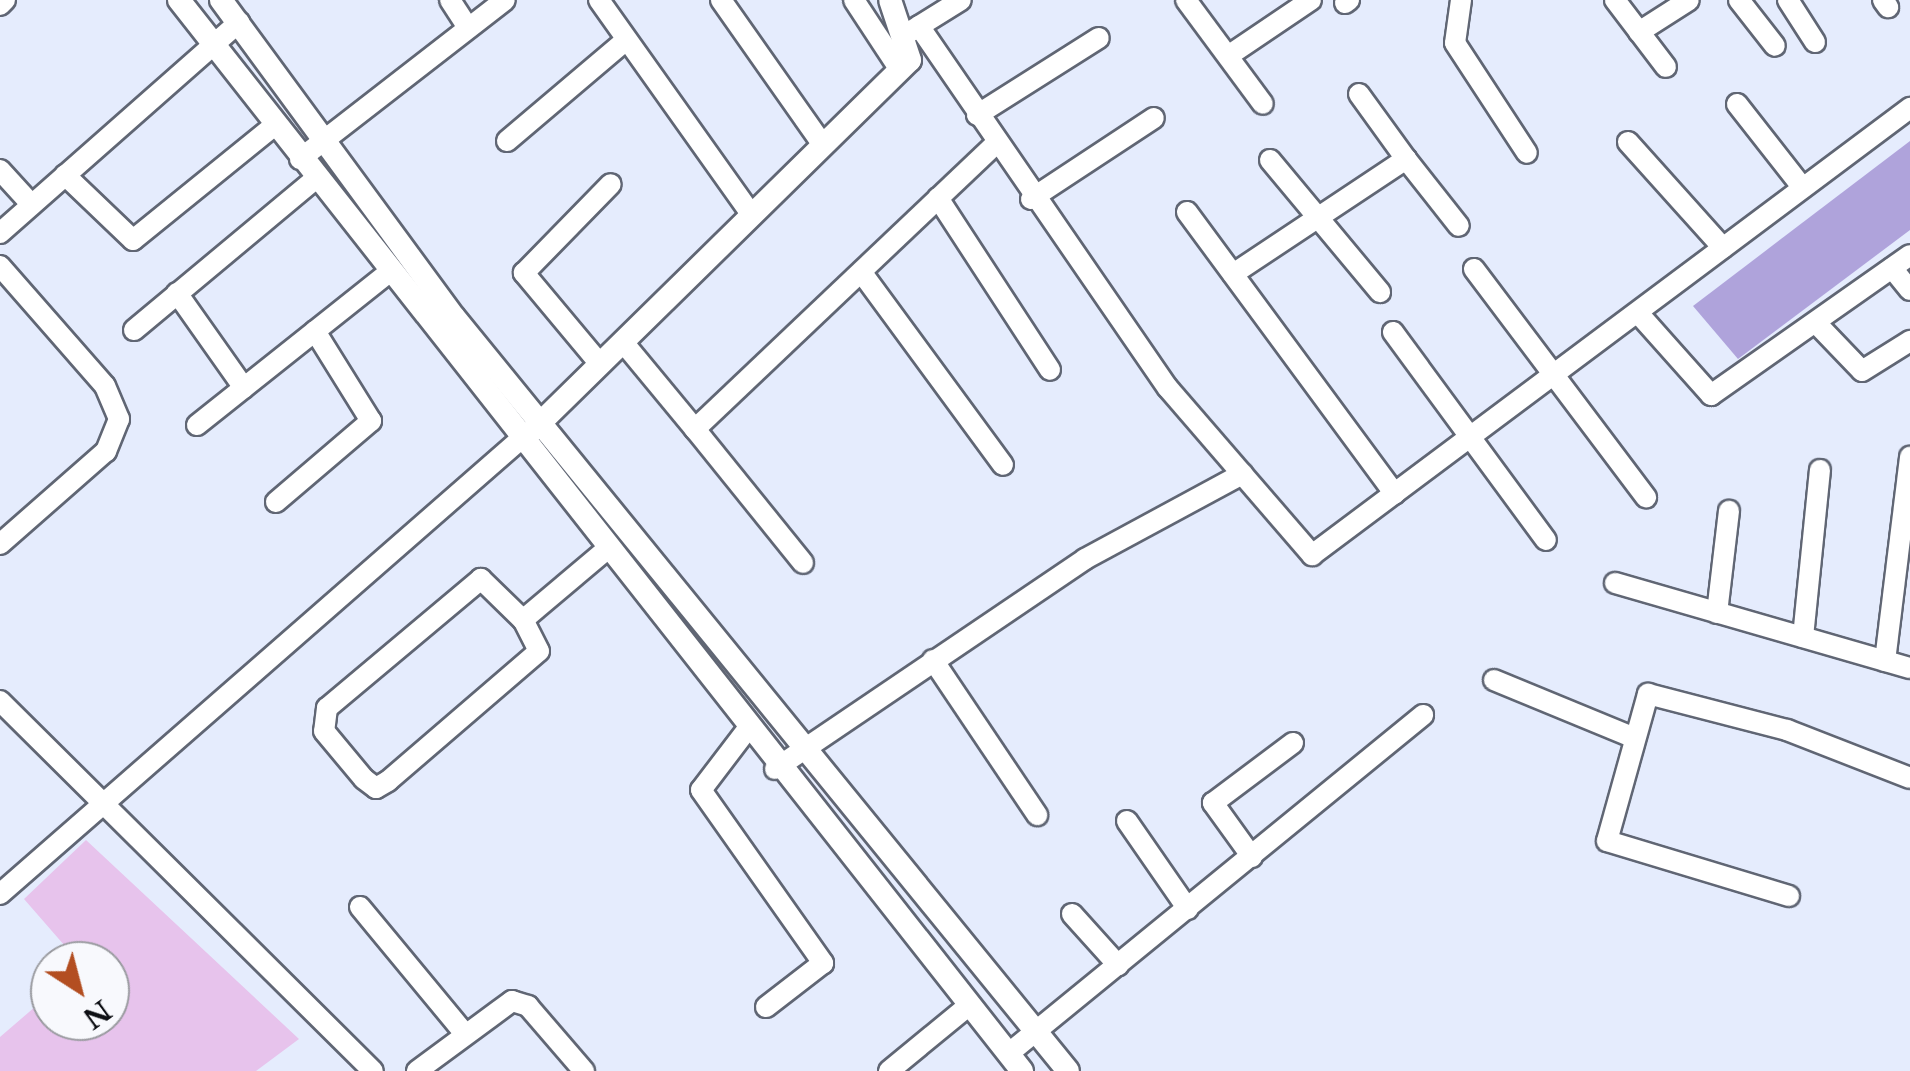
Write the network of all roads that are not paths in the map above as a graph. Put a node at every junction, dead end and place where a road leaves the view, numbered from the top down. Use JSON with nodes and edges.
{"nodes":[{"id":1,"x":180,"y":0,"type":"edge"},
{"id":2,"x":221,"y":0,"type":"edge"},
{"id":3,"x":450,"y":0,"type":"edge"},
{"id":4,"x":505,"y":0,"type":"edge"},
{"id":5,"x":599,"y":0,"type":"edge"},
{"id":6,"x":721,"y":0,"type":"edge"},
{"id":7,"x":854,"y":0,"type":"edge"},
{"id":8,"x":890,"y":0,"type":"edge"},
{"id":9,"x":961,"y":0,"type":"edge"},
{"id":10,"x":1186,"y":0,"type":"edge"},
{"id":11,"x":1311,"y":0,"type":"edge"},
{"id":12,"x":1461,"y":0,"type":"edge"},
{"id":13,"x":1616,"y":0,"type":"edge"},
{"id":14,"x":1689,"y":0,"type":"edge"},
{"id":15,"x":1739,"y":0,"type":"edge"},
{"id":16,"x":1788,"y":0,"type":"edge"},
{"id":17,"x":239,"y":22,"type":"junction"},
{"id":18,"x":468,"y":28,"type":"junction"},
{"id":19,"x":911,"y":31,"type":"junction"},
{"id":20,"x":1639,"y":32,"type":"junction"},
{"id":21,"x":1099,"y":38,"type":"dead end"},
{"id":22,"x":626,"y":40,"type":"junction"},
{"id":23,"x":1816,"y":42,"type":"dead end"},
{"id":24,"x":214,"y":43,"type":"junction"},
{"id":25,"x":1775,"y":46,"type":"dead end"},
{"id":26,"x":1228,"y":56,"type":"junction"},
{"id":27,"x":1666,"y":67,"type":"dead end"},
{"id":28,"x":900,"y":70,"type":"junction"},
{"id":29,"x":1359,"y":94,"type":"dead end"},
{"id":30,"x":1262,"y":104,"type":"dead end"},
{"id":31,"x":1737,"y":104,"type":"dead end"},
{"id":32,"x":1910,"y":108,"type":"edge"},
{"id":33,"x":977,"y":115,"type":"junction"},
{"id":34,"x":1154,"y":118,"type":"dead end"},
{"id":35,"x":275,"y":125,"type":"junction"},
{"id":36,"x":325,"y":140,"type":"junction"},
{"id":37,"x":507,"y":141,"type":"dead end"},
{"id":38,"x":1628,"y":142,"type":"dead end"},
{"id":39,"x":995,"y":144,"type":"junction"},
{"id":40,"x":823,"y":145,"type":"junction"},
{"id":41,"x":1528,"y":153,"type":"dead end"},
{"id":42,"x":1406,"y":158,"type":"junction"},
{"id":43,"x":300,"y":159,"type":"junction"},
{"id":44,"x":1270,"y":160,"type":"dead end"},
{"id":45,"x":0,"y":170,"type":"edge"},
{"id":46,"x":65,"y":175,"type":"junction"},
{"id":47,"x":315,"y":179,"type":"junction"},
{"id":48,"x":611,"y":184,"type":"dead end"},
{"id":49,"x":1802,"y":187,"type":"junction"},
{"id":50,"x":938,"y":198,"type":"junction"},
{"id":51,"x":1031,"y":199,"type":"junction"},
{"id":52,"x":32,"y":205,"type":"junction"},
{"id":53,"x":1188,"y":212,"type":"dead end"},
{"id":54,"x":752,"y":214,"type":"junction"},
{"id":55,"x":1316,"y":218,"type":"junction"},
{"id":56,"x":1459,"y":226,"type":"dead end"},
{"id":57,"x":0,"y":233,"type":"edge"},
{"id":58,"x":1723,"y":248,"type":"junction"},
{"id":59,"x":1910,"y":255,"type":"edge"},
{"id":60,"x":0,"y":266,"type":"edge"},
{"id":61,"x":1892,"y":268,"type":"junction"},
{"id":62,"x":1474,"y":269,"type":"dead end"},
{"id":63,"x":387,"y":274,"type":"junction"},
{"id":64,"x":862,"y":274,"type":"junction"},
{"id":65,"x":1233,"y":274,"type":"junction"},
{"id":66,"x":1910,"y":290,"type":"edge"},
{"id":67,"x":1380,"y":292,"type":"dead end"},
{"id":68,"x":178,"y":293,"type":"junction"},
{"id":69,"x":1638,"y":314,"type":"junction"},
{"id":70,"x":1816,"y":323,"type":"junction"},
{"id":71,"x":134,"y":330,"type":"dead end"},
{"id":72,"x":315,"y":331,"type":"junction"},
{"id":73,"x":1393,"y":332,"type":"dead end"},
{"id":74,"x":1910,"y":340,"type":"edge"},
{"id":75,"x":623,"y":342,"type":"junction"},
{"id":76,"x":600,"y":364,"type":"junction"},
{"id":77,"x":1050,"y":370,"type":"dead end"},
{"id":78,"x":1556,"y":374,"type":"junction"},
{"id":79,"x":244,"y":388,"type":"junction"},
{"id":80,"x":543,"y":422,"type":"junction"},
{"id":81,"x":198,"y":425,"type":"dead end"},
{"id":82,"x":695,"y":429,"type":"junction"},
{"id":83,"x":522,"y":438,"type":"junction"},
{"id":84,"x":1469,"y":443,"type":"junction"},
{"id":85,"x":1910,"y":457,"type":"edge"},
{"id":86,"x":1003,"y":464,"type":"dead end"},
{"id":87,"x":1820,"y":470,"type":"dead end"},
{"id":88,"x":1242,"y":474,"type":"junction"},
{"id":89,"x":1394,"y":494,"type":"junction"},
{"id":90,"x":1646,"y":498,"type":"dead end"},
{"id":91,"x":276,"y":502,"type":"dead end"},
{"id":92,"x":1729,"y":510,"type":"dead end"},
{"id":93,"x":1546,"y":540,"type":"dead end"},
{"id":94,"x":0,"y":544,"type":"edge"},
{"id":95,"x":607,"y":549,"type":"junction"},
{"id":96,"x":803,"y":563,"type":"dead end"},
{"id":97,"x":1615,"y":583,"type":"dead end"},
{"id":98,"x":1717,"y":613,"type":"junction"},
{"id":99,"x":523,"y":620,"type":"junction"},
{"id":100,"x":1803,"y":638,"type":"junction"},
{"id":101,"x":933,"y":660,"type":"junction"},
{"id":102,"x":1885,"y":661,"type":"junction"},
{"id":103,"x":1910,"y":668,"type":"edge"},
{"id":104,"x":1494,"y":680,"type":"dead end"},
{"id":105,"x":0,"y":701,"type":"edge"},
{"id":106,"x":1423,"y":714,"type":"dead end"},
{"id":107,"x":746,"y":731,"type":"junction"},
{"id":108,"x":1634,"y":738,"type":"junction"},
{"id":109,"x":1293,"y":743,"type":"dead end"},
{"id":110,"x":803,"y":746,"type":"junction"},
{"id":111,"x":776,"y":769,"type":"junction"},
{"id":112,"x":1910,"y":778,"type":"edge"},
{"id":113,"x":96,"y":805,"type":"junction"},
{"id":114,"x":1037,"y":815,"type":"dead end"},
{"id":115,"x":1127,"y":821,"type":"dead end"},
{"id":116,"x":1252,"y":857,"type":"junction"},
{"id":117,"x":0,"y":894,"type":"edge"},
{"id":118,"x":1790,"y":896,"type":"dead end"},
{"id":119,"x":360,"y":907,"type":"dead end"},
{"id":120,"x":1188,"y":909,"type":"junction"},
{"id":121,"x":1072,"y":914,"type":"dead end"},
{"id":122,"x":1118,"y":965,"type":"junction"},
{"id":123,"x":968,"y":1006,"type":"junction"},
{"id":124,"x":766,"y":1008,"type":"dead end"},
{"id":125,"x":1036,"y":1032,"type":"junction"},
{"id":126,"x":465,"y":1034,"type":"junction"},
{"id":127,"x":1015,"y":1063,"type":"edge"},
{"id":128,"x":373,"y":1071,"type":"edge"},
{"id":129,"x":417,"y":1071,"type":"edge"},
{"id":130,"x":584,"y":1071,"type":"edge"},
{"id":131,"x":889,"y":1071,"type":"edge"},
{"id":132,"x":1068,"y":1071,"type":"edge"}],
"edges":[{"from":1,"to":24,"type":"street"},
{"from":2,"to":17,"type":"street"},
{"from":3,"to":18,"type":"street"},
{"from":4,"to":18,"type":"street"},
{"from":5,"to":22,"type":"street"},
{"from":6,"to":40,"type":"street"},
{"from":7,"to":28,"type":"street"},
{"from":8,"to":19,"type":"street"},
{"from":9,"to":19,"type":"street"},
{"from":10,"to":26,"type":"street"},
{"from":11,"to":26,"type":"street"},
{"from":12,"to":41,"type":"street"},
{"from":13,"to":20,"type":"street"},
{"from":14,"to":20,"type":"street"},
{"from":15,"to":25,"type":"street"},
{"from":16,"to":23,"type":"street"},
{"from":17,"to":24,"type":"street"},
{"from":17,"to":36,"type":"street"},
{"from":18,"to":36,"type":"street"},
{"from":19,"to":28,"type":"street"},
{"from":19,"to":33,"type":"street"},
{"from":20,"to":27,"type":"street"},
{"from":21,"to":33,"type":"street"},
{"from":22,"to":37,"type":"street"},
{"from":22,"to":54,"type":"street"},
{"from":24,"to":35,"type":"street"},
{"from":24,"to":46,"type":"street"},
{"from":26,"to":30,"type":"street"},
{"from":28,"to":40,"type":"street"},
{"from":29,"to":42,"type":"street"},
{"from":31,"to":49,"type":"street"},
{"from":32,"to":49,"type":"street"},
{"from":33,"to":39,"type":"street"},
{"from":34,"to":51,"type":"street"},
{"from":35,"to":43,"type":"street"},
{"from":35,"to":46,"type":"street"},
{"from":36,"to":43,"type":"street"},
{"from":36,"to":80,"type":"street"},
{"from":38,"to":58,"type":"street"},
{"from":39,"to":50,"type":"street"},
{"from":39,"to":51,"type":"street"},
{"from":40,"to":54,"type":"street"},
{"from":42,"to":55,"type":"street"},
{"from":42,"to":56,"type":"street"},
{"from":43,"to":47,"type":"street"},
{"from":44,"to":55,"type":"street"},
{"from":45,"to":52,"type":"street"},
{"from":46,"to":52,"type":"street"},
{"from":47,"to":63,"type":"street"},
{"from":47,"to":68,"type":"street"},
{"from":48,"to":76,"type":"street"},
{"from":49,"to":58,"type":"street"},
{"from":50,"to":64,"type":"street"},
{"from":50,"to":77,"type":"street"},
{"from":51,"to":88,"type":"street"},
{"from":52,"to":57,"type":"street"},
{"from":53,"to":65,"type":"street"},
{"from":54,"to":75,"type":"street"},
{"from":55,"to":65,"type":"street"},
{"from":55,"to":67,"type":"street"},
{"from":58,"to":69,"type":"street"},
{"from":59,"to":61,"type":"street"},
{"from":60,"to":94,"type":"street"},
{"from":61,"to":66,"type":"street"},
{"from":61,"to":70,"type":"street"},
{"from":62,"to":78,"type":"street"},
{"from":63,"to":72,"type":"street"},
{"from":63,"to":83,"type":"street"},
{"from":64,"to":82,"type":"street"},
{"from":64,"to":86,"type":"street"},
{"from":65,"to":89,"type":"street"},
{"from":68,"to":71,"type":"street"},
{"from":68,"to":79,"type":"street"},
{"from":69,"to":70,"type":"street"},
{"from":69,"to":78,"type":"street"},
{"from":70,"to":74,"type":"street"},
{"from":72,"to":79,"type":"street"},
{"from":72,"to":91,"type":"street"},
{"from":73,"to":84,"type":"street"},
{"from":75,"to":76,"type":"street"},
{"from":75,"to":82,"type":"street"},
{"from":76,"to":80,"type":"street"},
{"from":78,"to":84,"type":"street"},
{"from":78,"to":90,"type":"street"},
{"from":79,"to":81,"type":"street"},
{"from":80,"to":83,"type":"street"},
{"from":80,"to":110,"type":"street"},
{"from":82,"to":96,"type":"street"},
{"from":83,"to":95,"type":"street"},
{"from":83,"to":113,"type":"street"},
{"from":84,"to":89,"type":"street"},
{"from":84,"to":93,"type":"street"},
{"from":85,"to":102,"type":"street"},
{"from":87,"to":100,"type":"street"},
{"from":88,"to":89,"type":"street"},
{"from":88,"to":101,"type":"street"},
{"from":92,"to":98,"type":"street"},
{"from":95,"to":99,"type":"street"},
{"from":95,"to":107,"type":"street"},
{"from":97,"to":98,"type":"street"},
{"from":98,"to":100,"type":"street"},
{"from":99,"to":99,"type":"street"},
{"from":100,"to":102,"type":"street"},
{"from":101,"to":110,"type":"street"},
{"from":101,"to":114,"type":"street"},
{"from":102,"to":103,"type":"street"},
{"from":104,"to":108,"type":"street"},
{"from":105,"to":113,"type":"street"},
{"from":106,"to":116,"type":"street"},
{"from":107,"to":111,"type":"street"},
{"from":107,"to":124,"type":"street"},
{"from":108,"to":112,"type":"street"},
{"from":108,"to":118,"type":"street"},
{"from":109,"to":116,"type":"street"},
{"from":110,"to":111,"type":"street"},
{"from":110,"to":125,"type":"street"},
{"from":111,"to":123,"type":"street"},
{"from":113,"to":117,"type":"street"},
{"from":113,"to":128,"type":"street"},
{"from":115,"to":120,"type":"street"},
{"from":116,"to":120,"type":"street"},
{"from":119,"to":126,"type":"street"},
{"from":120,"to":122,"type":"street"},
{"from":121,"to":122,"type":"street"},
{"from":122,"to":125,"type":"street"},
{"from":123,"to":127,"type":"street"},
{"from":123,"to":131,"type":"street"},
{"from":125,"to":127,"type":"street"},
{"from":125,"to":132,"type":"street"},
{"from":126,"to":129,"type":"street"},
{"from":126,"to":130,"type":"street"}]}
